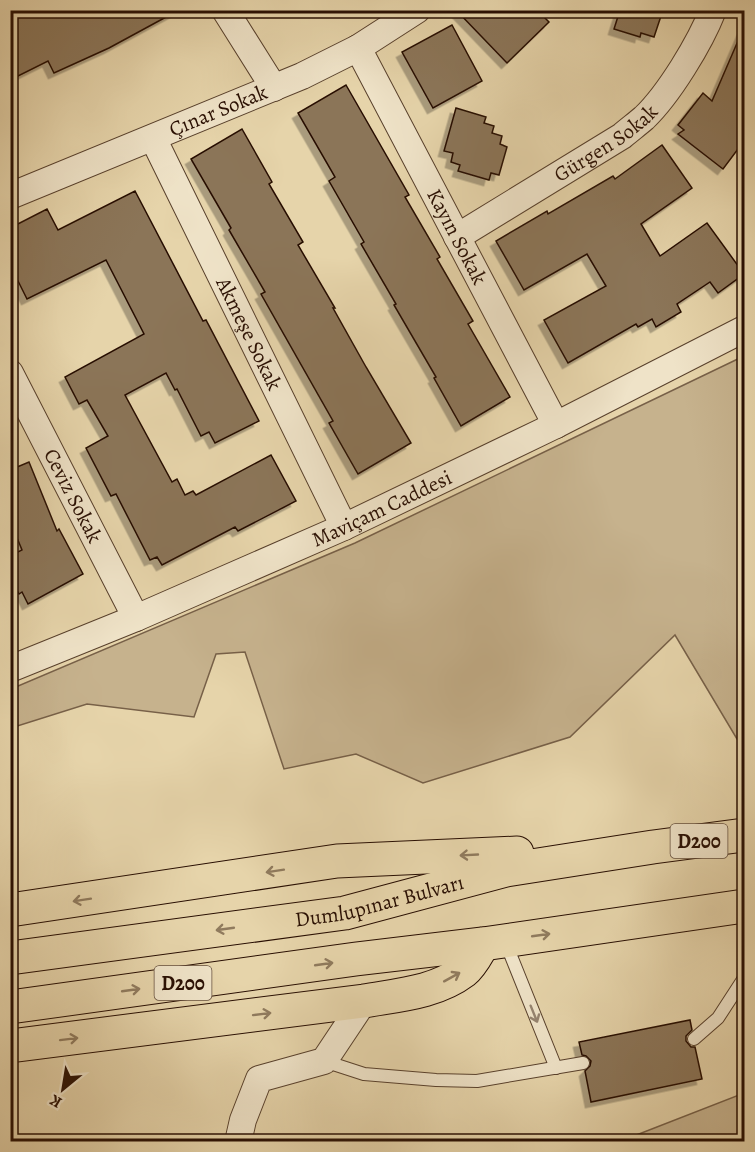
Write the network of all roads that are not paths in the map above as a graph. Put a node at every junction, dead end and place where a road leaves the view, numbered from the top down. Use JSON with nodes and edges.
{"nodes":[{"id":1,"x":225,"y":10,"type":"edge"},
{"id":2,"x":417,"y":10,"type":"edge"},
{"id":3,"x":713,"y":10,"type":"edge"},
{"id":4,"x":358,"y":48,"type":"junction"},
{"id":5,"x":274,"y":88,"type":"junction"},
{"id":6,"x":153,"y":138,"type":"junction"},
{"id":7,"x":10,"y":196,"type":"edge"},
{"id":8,"x":457,"y":237,"type":"junction"},
{"id":9,"x":744,"y":329,"type":"edge"},
{"id":10,"x":10,"y":374,"type":"edge"},
{"id":11,"x":556,"y":424,"type":"junction"},
{"id":12,"x":344,"y":527,"type":"junction"},
{"id":13,"x":136,"y":618,"type":"junction"},
{"id":14,"x":10,"y":669,"type":"edge"},
{"id":15,"x":744,"y":835,"type":"edge"},
{"id":16,"x":653,"y":847,"type":"junction"},
{"id":17,"x":744,"y":906,"type":"edge"},
{"id":18,"x":10,"y":910,"type":"edge"},
{"id":19,"x":494,"y":942,"type":"junction"},
{"id":20,"x":10,"y":958,"type":"edge"},
{"id":21,"x":744,"y":978,"type":"edge"},
{"id":22,"x":363,"y":1001,"type":"junction"},
{"id":23,"x":10,"y":1007,"type":"edge"},
{"id":24,"x":694,"y":1039,"type":"dead end"},
{"id":25,"x":10,"y":1046,"type":"edge"},
{"id":26,"x":324,"y":1061,"type":"junction"},
{"id":27,"x":583,"y":1063,"type":"dead end"},
{"id":28,"x":556,"y":1068,"type":"junction"},
{"id":29,"x":238,"y":1142,"type":"edge"}],
"edges":[{"from":1,"to":5,"type":"street"},
{"from":2,"to":4,"type":"street","name":"Çınar Sokak"},
{"from":3,"to":8,"type":"street","name":"Gürgen Sokak"},
{"from":4,"to":5,"type":"street","name":"Çınar Sokak"},
{"from":4,"to":8,"type":"street","name":"Kayın Sokak"},
{"from":5,"to":6,"type":"street","name":"Çınar Sokak"},
{"from":6,"to":7,"type":"street","name":"Çınar Sokak"},
{"from":6,"to":12,"type":"street","name":"Akmeşe Sokak"},
{"from":8,"to":11,"type":"street","name":"Kayın Sokak"},
{"from":9,"to":11,"type":"street","name":"Maviçam Caddesi"},
{"from":10,"to":13,"type":"street","name":"Ceviz Sokak"},
{"from":11,"to":12,"type":"street","name":"Maviçam Caddesi"},
{"from":12,"to":13,"type":"street","name":"Maviçam Caddesi"},
{"from":13,"to":14,"type":"street","name":"Maviçam Caddesi"},
{"from":15,"to":16,"type":"highway","name":"Dumlupınar Bulvarı","number":"D200"},
{"from":16,"to":18,"type":"highway","one_way":true},
{"from":16,"to":20,"type":"highway","name":"Dumlupınar Bulvarı","number":"D200","one_way":true},
{"from":19,"to":17,"type":"highway","number":"D200","one_way":true},
{"from":22,"to":19,"type":"highway","one_way":true},
{"from":23,"to":19,"type":"highway","number":"D200","one_way":true},
{"from":19,"to":28,"type":"lane","one_way":true},
{"from":21,"to":24,"type":"lane"},
{"from":25,"to":22,"type":"highway","one_way":true},
{"from":22,"to":26,"type":"street"},
{"from":26,"to":28,"type":"lane"},
{"from":26,"to":29,"type":"street"},
{"from":27,"to":28,"type":"lane"}]}
